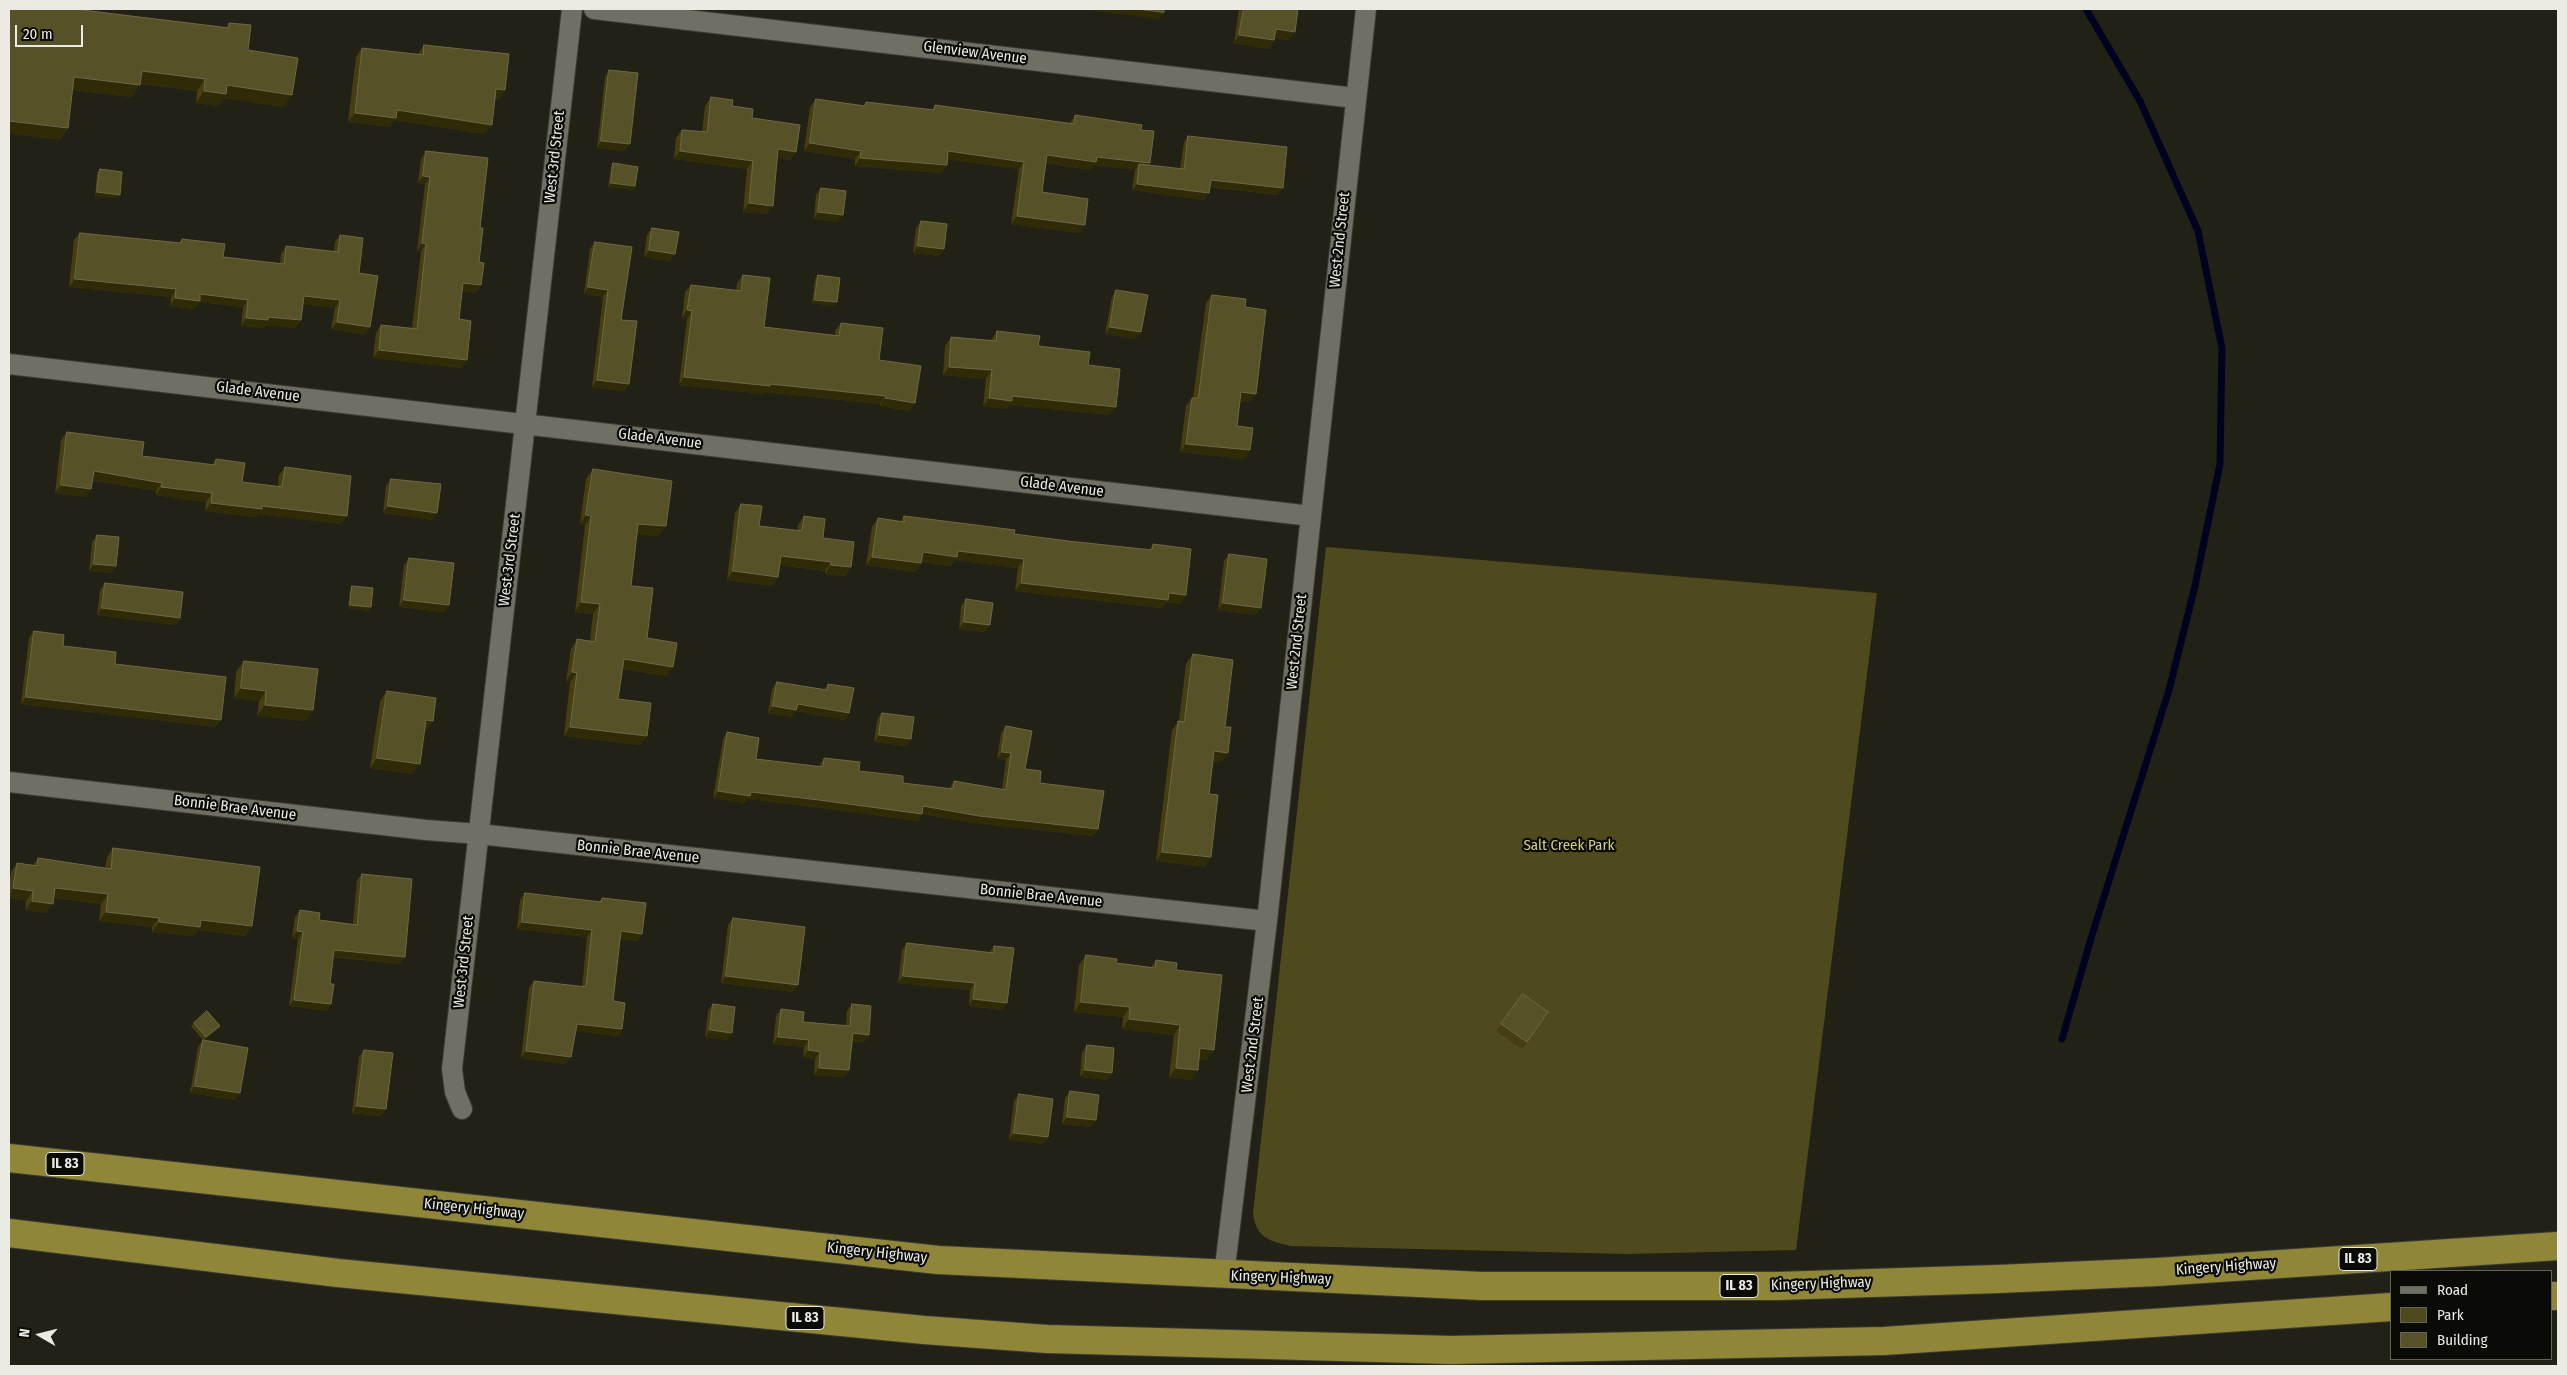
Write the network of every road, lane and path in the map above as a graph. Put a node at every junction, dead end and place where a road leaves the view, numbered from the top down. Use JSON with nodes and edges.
{"nodes":[{"id":1,"x":572,"y":9,"type":"edge"},
{"id":2,"x":594,"y":9,"type":"edge"},
{"id":3,"x":1366,"y":9,"type":"edge"},
{"id":4,"x":1356,"y":98,"type":"junction"},
{"id":5,"x":9,"y":364,"type":"edge"},
{"id":6,"x":525,"y":423,"type":"junction"},
{"id":7,"x":1311,"y":516,"type":"junction"},
{"id":8,"x":9,"y":782,"type":"edge"},
{"id":9,"x":479,"y":834,"type":"junction"},
{"id":10,"x":1267,"y":921,"type":"junction"},
{"id":11,"x":462,"y":1109,"type":"dead end"},
{"id":12,"x":9,"y":1158,"type":"edge"},
{"id":13,"x":9,"y":1233,"type":"edge"},
{"id":14,"x":2558,"y":1246,"type":"edge"},
{"id":15,"x":1224,"y":1275,"type":"junction"},
{"id":16,"x":2390,"y":1307,"type":"edge"}],
"edges":[{"from":1,"to":6,"type":"street","name":"West 3rd Street"},
{"from":2,"to":4,"type":"street","name":"Glenview Avenue"},
{"from":3,"to":4,"type":"street","name":"West 2nd Street"},
{"from":4,"to":7,"type":"street","name":"West 2nd Street"},
{"from":5,"to":6,"type":"street","name":"Glade Avenue"},
{"from":6,"to":7,"type":"street","name":"Glade Avenue"},
{"from":6,"to":9,"type":"street","name":"West 3rd Street"},
{"from":7,"to":10,"type":"street","name":"West 2nd Street"},
{"from":8,"to":9,"type":"street","name":"Bonnie Brae Avenue"},
{"from":9,"to":10,"type":"street","name":"Bonnie Brae Avenue"},
{"from":9,"to":11,"type":"street","name":"West 3rd Street"},
{"from":10,"to":15,"type":"street","name":"West 2nd Street"},
{"from":12,"to":15,"type":"highway","name":"Kingery Highway","number":"IL 83"},
{"from":13,"to":16,"type":"highway","number":"IL 83"},
{"from":14,"to":15,"type":"highway","name":"Kingery Highway","number":"IL 83"}]}
